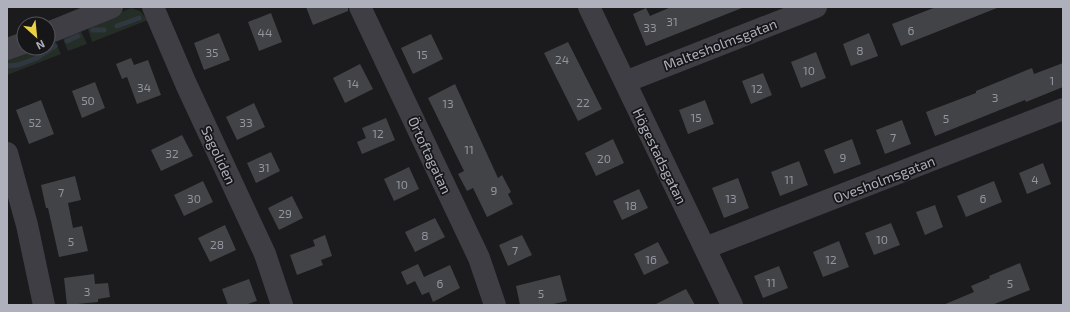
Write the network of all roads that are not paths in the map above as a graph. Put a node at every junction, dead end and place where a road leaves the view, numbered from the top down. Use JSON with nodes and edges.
{"nodes":[{"id":1,"x":112,"y":7,"type":"edge"},
{"id":2,"x":153,"y":7,"type":"edge"},
{"id":3,"x":360,"y":7,"type":"edge"},
{"id":4,"x":589,"y":7,"type":"edge"},
{"id":5,"x":816,"y":7,"type":"edge"},
{"id":6,"x":56,"y":30,"type":"edge"},
{"id":7,"x":625,"y":82,"type":"junction"},
{"id":8,"x":1063,"y":109,"type":"edge"},
{"id":9,"x":7,"y":153,"type":"edge"},
{"id":10,"x":705,"y":248,"type":"junction"},
{"id":11,"x":44,"y":305,"type":"edge"},
{"id":12,"x":282,"y":305,"type":"edge"},
{"id":13,"x":495,"y":305,"type":"edge"},
{"id":14,"x":732,"y":305,"type":"edge"}],
"edges":[{"from":1,"to":6,"type":"street"},
{"from":2,"to":12,"type":"street","name":"Sagoliden"},
{"from":3,"to":13,"type":"street","name":"Örtoftagatan"},
{"from":4,"to":7,"type":"street","name":"Högestadsgatan"},
{"from":5,"to":7,"type":"street","name":"Maltesholmsgatan"},
{"from":7,"to":10,"type":"street","name":"Högestadsgatan"},
{"from":8,"to":10,"type":"street","name":"Ovesholmsgatan"},
{"from":9,"to":11,"type":"street"},
{"from":10,"to":14,"type":"street","name":"Högestadsgatan"}]}
